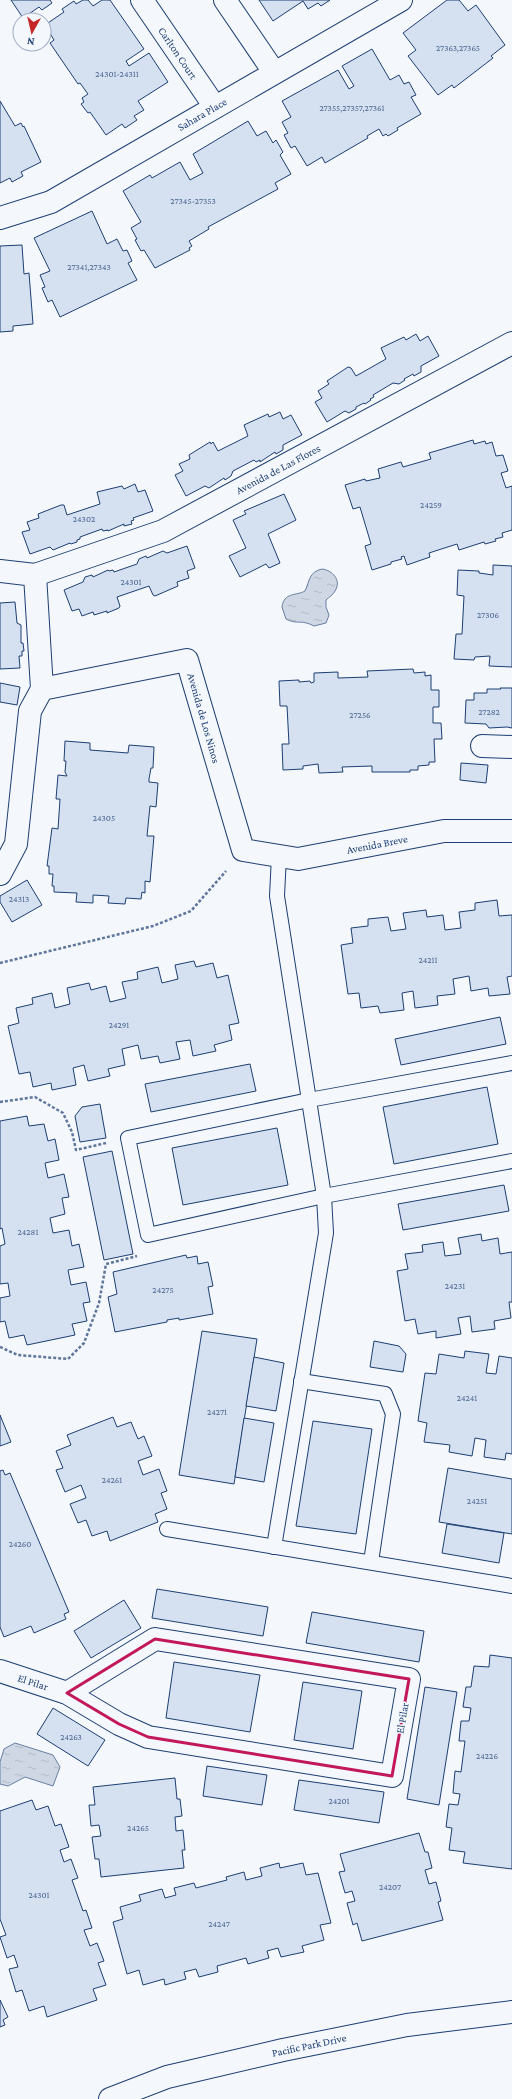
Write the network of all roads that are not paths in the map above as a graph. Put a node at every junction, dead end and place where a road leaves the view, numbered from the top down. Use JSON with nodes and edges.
{"nodes":[{"id":1,"x":142,"y":0,"type":"edge"},
{"id":2,"x":225,"y":0,"type":"edge"},
{"id":3,"x":401,"y":0,"type":"edge"},
{"id":4,"x":274,"y":72,"type":"junction"},
{"id":5,"x":215,"y":106,"type":"junction"},
{"id":6,"x":0,"y":218,"type":"edge"},
{"id":7,"x":512,"y":343,"type":"edge"},
{"id":8,"x":0,"y":571,"type":"edge"},
{"id":9,"x":35,"y":575,"type":"junction"},
{"id":10,"x":42,"y":688,"type":"junction"},
{"id":11,"x":482,"y":746,"type":"dead end"},
{"id":12,"x":512,"y":747,"type":"edge"},
{"id":13,"x":512,"y":831,"type":"edge"},
{"id":14,"x":243,"y":850,"type":"joint"},
{"id":15,"x":279,"y":856,"type":"junction"},
{"id":16,"x":0,"y":874,"type":"edge"},
{"id":17,"x":512,"y":1063,"type":"edge"},
{"id":18,"x":309,"y":1100,"type":"junction"},
{"id":19,"x":512,"y":1161,"type":"edge"},
{"id":20,"x":324,"y":1196,"type":"junction"},
{"id":21,"x":301,"y":1381,"type":"junction"},
{"id":22,"x":167,"y":1529,"type":"dead end"},
{"id":23,"x":274,"y":1547,"type":"junction"},
{"id":24,"x":370,"y":1562,"type":"junction"},
{"id":25,"x":512,"y":1586,"type":"edge"},
{"id":26,"x":0,"y":1671,"type":"edge"},
{"id":27,"x":67,"y":1693,"type":"junction"},
{"id":28,"x":512,"y":2012,"type":"edge"},
{"id":29,"x":110,"y":2099,"type":"edge"}],
"edges":[{"from":1,"to":5,"type":"street","name":"Carlton Court"},
{"from":2,"to":4,"type":"street"},
{"from":3,"to":4,"type":"street","name":"Sahara Place"},
{"from":4,"to":5,"type":"street","name":"Sahara Place"},
{"from":5,"to":6,"type":"street","name":"Sahara Place"},
{"from":7,"to":9,"type":"street","name":"Avenida de Las Flores"},
{"from":8,"to":9,"type":"street"},
{"from":9,"to":10,"type":"street"},
{"from":10,"to":14,"type":"street","name":"Avenida de Los Ninos"},
{"from":10,"to":16,"type":"street"},
{"from":11,"to":12,"type":"street"},
{"from":13,"to":15,"type":"street","name":"Avenida Breve"},
{"from":14,"to":15,"type":"street","name":"Avenida Breve"},
{"from":15,"to":18,"type":"lane"},
{"from":17,"to":18,"type":"lane"},
{"from":18,"to":20,"type":"lane"},
{"from":18,"to":20,"type":"lane"},
{"from":19,"to":20,"type":"lane"},
{"from":20,"to":21,"type":"lane"},
{"from":21,"to":23,"type":"lane"},
{"from":21,"to":24,"type":"lane"},
{"from":22,"to":23,"type":"lane"},
{"from":23,"to":24,"type":"lane"},
{"from":24,"to":25,"type":"lane"},
{"from":26,"to":27,"type":"street","name":"El Pilar"},
{"from":27,"to":27,"type":"street","name":"El Pilar"},
{"from":28,"to":29,"type":"street","name":"Pacific Park Drive"}]}
